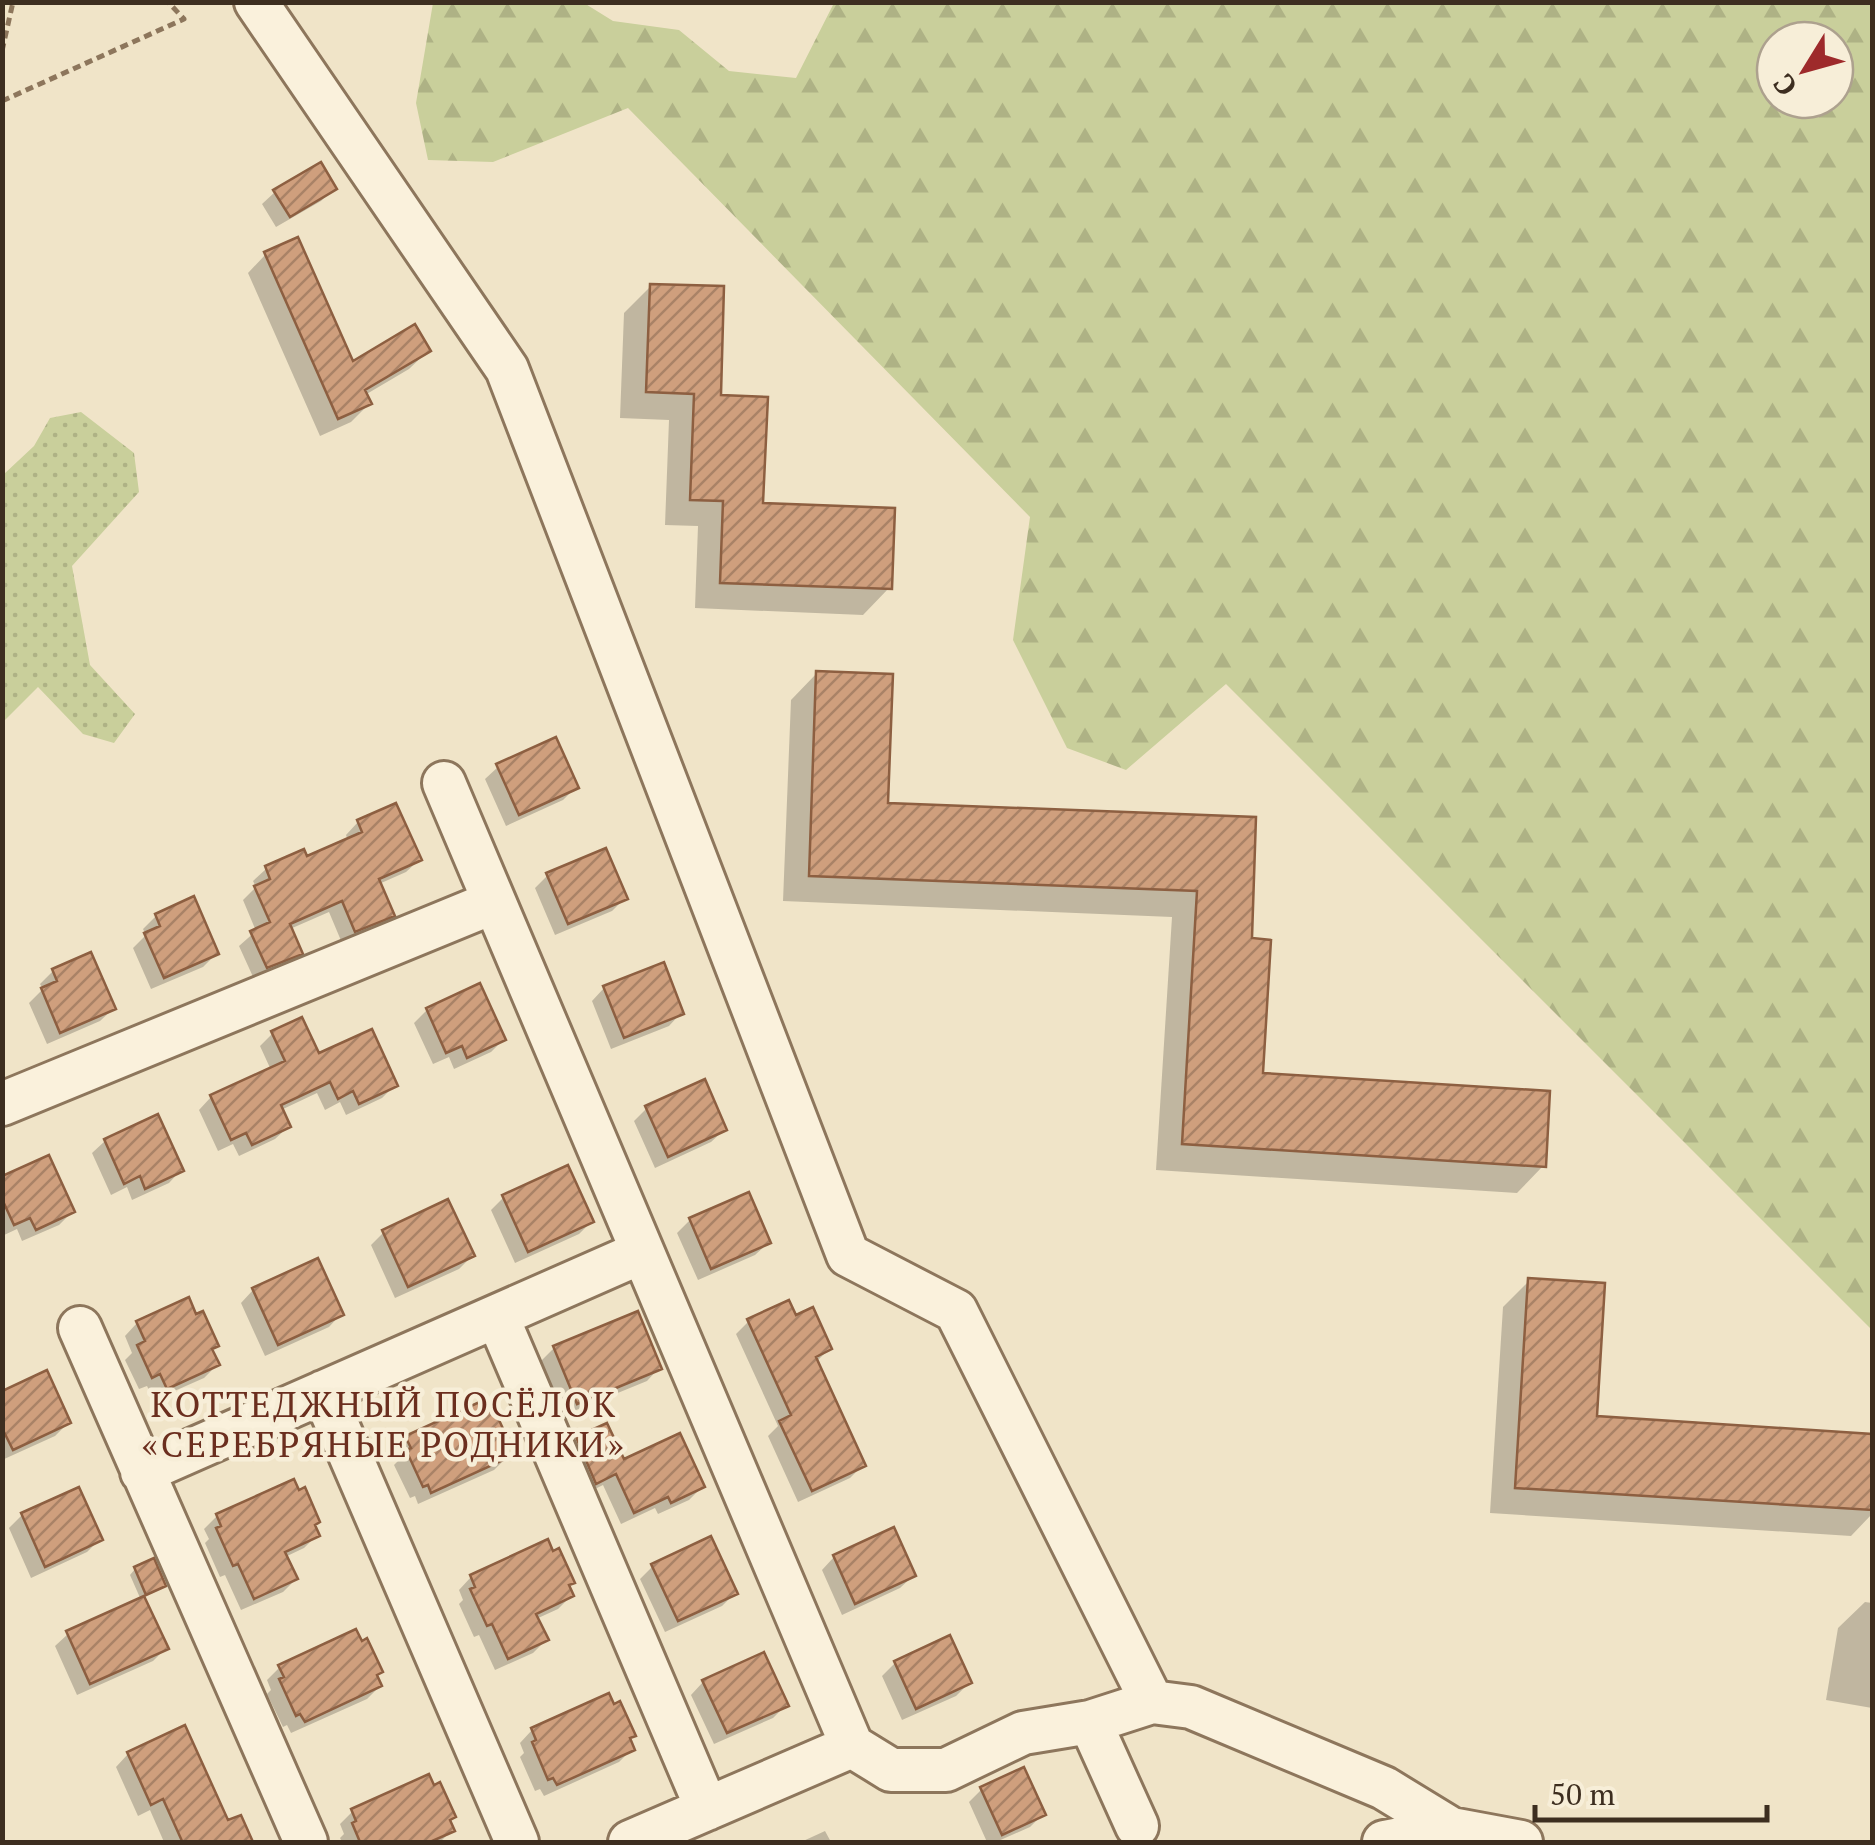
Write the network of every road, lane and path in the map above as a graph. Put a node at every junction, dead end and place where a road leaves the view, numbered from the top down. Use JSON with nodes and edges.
{"nodes":[{"id":1,"x":12,"y":2,"type":"edge"},
{"id":2,"x":168,"y":2,"type":"edge"},
{"id":3,"x":256,"y":2,"type":"edge"},
{"id":4,"x":2,"y":51,"type":"edge"},
{"id":5,"x":2,"y":100,"type":"edge"},
{"id":6,"x":444,"y":783,"type":"dead end"},
{"id":7,"x":494,"y":902,"type":"junction"},
{"id":8,"x":2,"y":1104,"type":"edge"},
{"id":9,"x":642,"y":1252,"type":"junction"},
{"id":10,"x":497,"y":1316,"type":"junction"},
{"id":11,"x":80,"y":1328,"type":"dead end"},
{"id":12,"x":322,"y":1392,"type":"junction"},
{"id":13,"x":142,"y":1472,"type":"junction"},
{"id":14,"x":1152,"y":1702,"type":"junction"},
{"id":15,"x":1090,"y":1722,"type":"junction"},
{"id":16,"x":852,"y":1746,"type":"junction"},
{"id":17,"x":708,"y":1809,"type":"junction"},
{"id":18,"x":1137,"y":1826,"type":"dead end"},
{"id":19,"x":1451,"y":1829,"type":"junction"},
{"id":20,"x":306,"y":1842,"type":"edge"},
{"id":21,"x":517,"y":1842,"type":"edge"},
{"id":22,"x":630,"y":1842,"type":"edge"},
{"id":23,"x":1384,"y":1842,"type":"edge"},
{"id":24,"x":1521,"y":1842,"type":"edge"}],
"edges":[{"from":1,"to":4,"type":"path"},
{"from":2,"to":5,"type":"path"},
{"from":3,"to":14,"type":"street"},
{"from":6,"to":7,"type":"street"},
{"from":7,"to":8,"type":"street"},
{"from":7,"to":9,"type":"street"},
{"from":9,"to":10,"type":"street"},
{"from":9,"to":16,"type":"street"},
{"from":10,"to":12,"type":"street"},
{"from":10,"to":17,"type":"street"},
{"from":11,"to":13,"type":"street"},
{"from":12,"to":13,"type":"street"},
{"from":12,"to":21,"type":"street"},
{"from":13,"to":20,"type":"street"},
{"from":14,"to":15,"type":"street"},
{"from":14,"to":19,"type":"street"},
{"from":15,"to":16,"type":"street"},
{"from":15,"to":18,"type":"street"},
{"from":16,"to":17,"type":"street"},
{"from":17,"to":22,"type":"street"},
{"from":19,"to":23,"type":"street"},
{"from":19,"to":24,"type":"street"}]}
